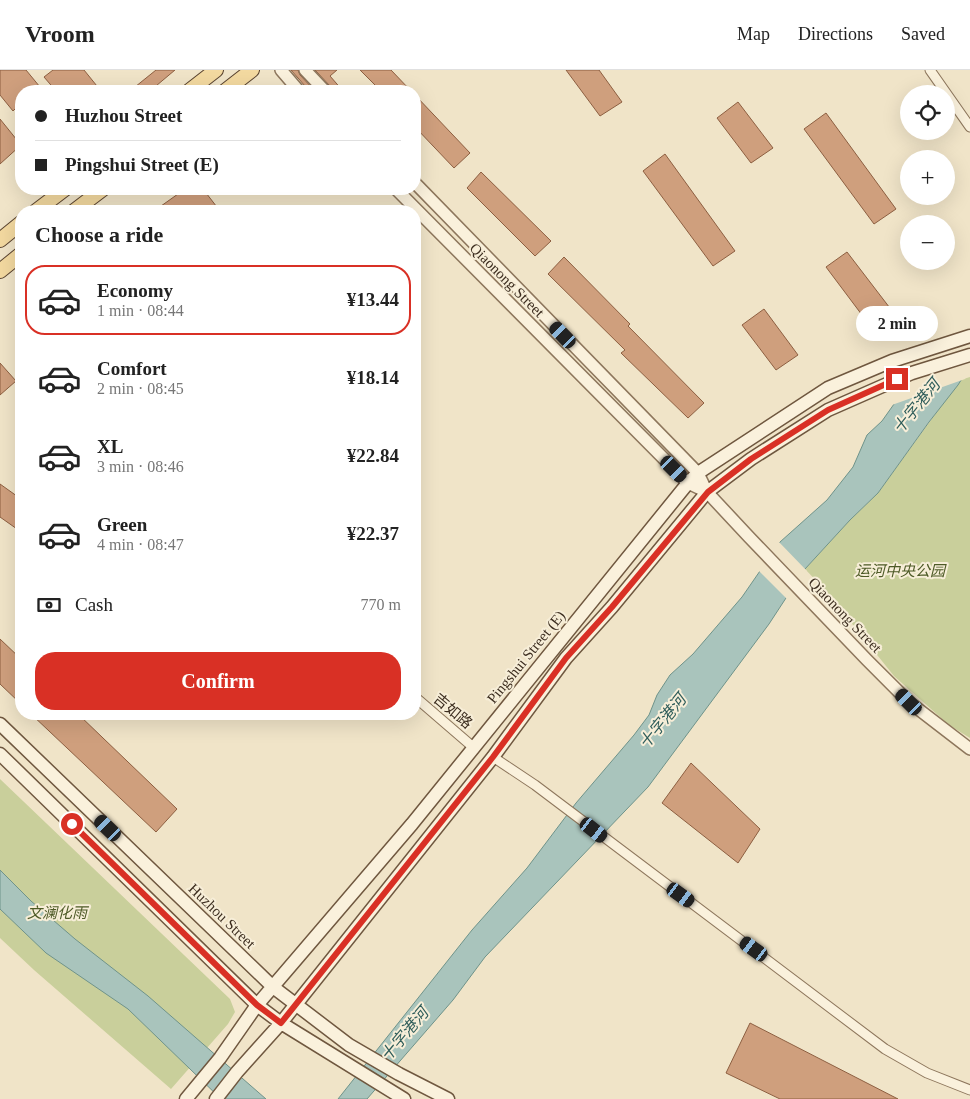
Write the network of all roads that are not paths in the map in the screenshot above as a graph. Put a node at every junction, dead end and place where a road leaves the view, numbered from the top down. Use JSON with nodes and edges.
{"nodes":[{"id":1,"x":216,"y":70,"type":"edge"},
{"id":2,"x":252,"y":70,"type":"edge"},
{"id":3,"x":281,"y":70,"type":"edge"},
{"id":4,"x":305,"y":70,"type":"edge"},
{"id":5,"x":930,"y":70,"type":"edge"},
{"id":6,"x":197,"y":85,"type":"edge"},
{"id":7,"x":233,"y":85,"type":"edge"},
{"id":8,"x":294,"y":85,"type":"edge"},
{"id":9,"x":319,"y":85,"type":"edge"},
{"id":10,"x":970,"y":127,"type":"edge"},
{"id":11,"x":421,"y":190,"type":"edge"},
{"id":12,"x":57,"y":195,"type":"edge"},
{"id":13,"x":95,"y":195,"type":"edge"},
{"id":14,"x":402,"y":195,"type":"edge"},
{"id":15,"x":44,"y":205,"type":"edge"},
{"id":16,"x":82,"y":205,"type":"edge"},
{"id":17,"x":412,"y":205,"type":"edge"},
{"id":18,"x":421,"y":214,"type":"edge"},
{"id":19,"x":15,"y":228,"type":"edge"},
{"id":20,"x":0,"y":240,"type":"edge"},
{"id":21,"x":15,"y":259,"type":"edge"},
{"id":22,"x":0,"y":271,"type":"edge"},
{"id":23,"x":970,"y":336,"type":"edge"},
{"id":24,"x":970,"y":355,"type":"edge"},
{"id":25,"x":698,"y":473,"type":"junction"},
{"id":26,"x":688,"y":483,"type":"junction"},
{"id":27,"x":708,"y":492,"type":"junction"},
{"id":28,"x":421,"y":702,"type":"edge"},
{"id":29,"x":0,"y":724,"type":"edge"},
{"id":30,"x":473,"y":747,"type":"junction"},
{"id":31,"x":970,"y":749,"type":"edge"},
{"id":32,"x":0,"y":754,"type":"edge"},
{"id":33,"x":493,"y":757,"type":"junction"},
{"id":34,"x":272,"y":988,"type":"junction"},
{"id":35,"x":295,"y":1004,"type":"junction"},
{"id":36,"x":257,"y":1005,"type":"junction"},
{"id":37,"x":281,"y":1023,"type":"junction"},
{"id":38,"x":970,"y":1090,"type":"edge"},
{"id":39,"x":217,"y":1098,"type":"edge"},
{"id":40,"x":186,"y":1099,"type":"edge"},
{"id":41,"x":404,"y":1099,"type":"edge"},
{"id":42,"x":448,"y":1099,"type":"edge"}],
"edges":[{"from":1,"to":6,"type":"main road"},
{"from":2,"to":7,"type":"main road"},
{"from":3,"to":8,"type":"street"},
{"from":4,"to":9,"type":"street"},
{"from":5,"to":10,"type":"street"},
{"from":11,"to":25,"type":"street","name":"Qiaonong Street"},
{"from":12,"to":15,"type":"main road"},
{"from":13,"to":16,"type":"main road"},
{"from":14,"to":17,"type":"street","name":"Qiaonong Street"},
{"from":18,"to":26,"type":"street","name":"Qiaonong Street"},
{"from":19,"to":20,"type":"main road"},
{"from":21,"to":22,"type":"main road"},
{"from":23,"to":25,"type":"main road","name":"Pingshui Street (E)"},
{"from":24,"to":27,"type":"main road"},
{"from":25,"to":26,"type":"main road","name":"Pingshui Street (E)"},
{"from":25,"to":27,"type":"street","name":"Qiaonong Street"},
{"from":26,"to":27,"type":"street","name":"Qiaonong Street"},
{"from":26,"to":30,"type":"main road","name":"Pingshui Street (E)"},
{"from":27,"to":31,"type":"street","name":"Qiaonong Street"},
{"from":27,"to":33,"type":"main road"},
{"from":28,"to":30,"type":"street","name":"吉如路"},
{"from":29,"to":34,"type":"main road","name":"Huzhou Street"},
{"from":30,"to":34,"type":"main road","name":"Pingshui Street (E)"},
{"from":32,"to":36,"type":"main road"},
{"from":33,"to":35,"type":"main road"},
{"from":33,"to":38,"type":"street"},
{"from":34,"to":35,"type":"main road","name":"Huzhou Street"},
{"from":34,"to":36,"type":"main road","name":"Pingshui Street (E)"},
{"from":35,"to":37,"type":"main road"},
{"from":35,"to":42,"type":"main road","name":"Huzhou Street"},
{"from":36,"to":37,"type":"main road"},
{"from":36,"to":40,"type":"main road","name":"Pingshui Street (E)"},
{"from":37,"to":39,"type":"main road"},
{"from":37,"to":41,"type":"main road"}]}
